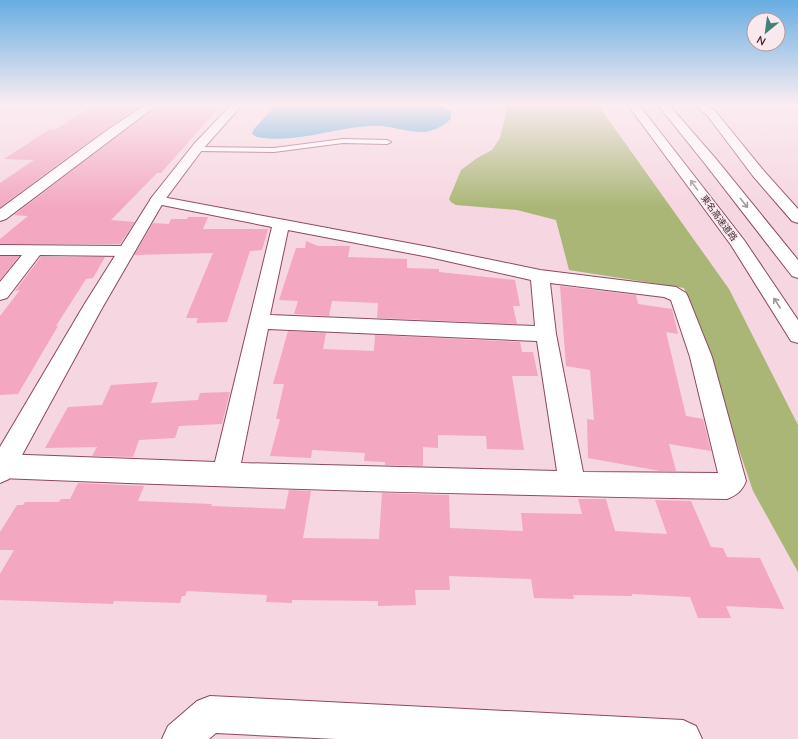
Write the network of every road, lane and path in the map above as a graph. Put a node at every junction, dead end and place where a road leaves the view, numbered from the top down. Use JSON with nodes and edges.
{"nodes":[{"id":1,"x":103,"y":139,"type":"edge"},
{"id":2,"x":205,"y":139,"type":"edge"},
{"id":3,"x":660,"y":139,"type":"edge"},
{"id":4,"x":692,"y":139,"type":"edge"},
{"id":5,"x":732,"y":139,"type":"edge"},
{"id":6,"x":387,"y":142,"type":"dead end"},
{"id":7,"x":196,"y":149,"type":"junction"},
{"id":8,"x":157,"y":200,"type":"junction"},
{"id":9,"x":0,"y":216,"type":"edge"},
{"id":10,"x":798,"y":218,"type":"edge"},
{"id":11,"x":281,"y":223,"type":"junction"},
{"id":12,"x":0,"y":250,"type":"edge"},
{"id":13,"x":35,"y":251,"type":"junction"},
{"id":14,"x":126,"y":251,"type":"junction"},
{"id":15,"x":798,"y":272,"type":"edge"},
{"id":16,"x":540,"y":276,"type":"junction"},
{"id":17,"x":0,"y":294,"type":"edge"},
{"id":18,"x":260,"y":322,"type":"junction"},
{"id":19,"x":546,"y":334,"type":"junction"},
{"id":20,"x":798,"y":336,"type":"edge"},
{"id":21,"x":1,"y":467,"type":"edge"},
{"id":22,"x":225,"y":475,"type":"junction"},
{"id":23,"x":572,"y":484,"type":"junction"},
{"id":24,"x":181,"y":739,"type":"edge"},
{"id":25,"x":682,"y":739,"type":"edge"}],
"edges":[{"from":1,"to":9,"type":"main road"},
{"from":2,"to":7,"type":"main road"},
{"from":20,"to":3,"type":"main road","name":"東名高速道路","one_way":true},
{"from":4,"to":15,"type":"main road","one_way":true},
{"from":5,"to":10,"type":"main road"},
{"from":6,"to":7,"type":"lane"},
{"from":7,"to":8,"type":"main road"},
{"from":8,"to":11,"type":"main road"},
{"from":8,"to":14,"type":"main road"},
{"from":11,"to":16,"type":"main road"},
{"from":11,"to":18,"type":"main road"},
{"from":12,"to":13,"type":"main road"},
{"from":13,"to":14,"type":"main road"},
{"from":13,"to":17,"type":"main road"},
{"from":14,"to":21,"type":"main road"},
{"from":16,"to":19,"type":"main road"},
{"from":16,"to":23,"type":"main road"},
{"from":18,"to":19,"type":"main road"},
{"from":18,"to":22,"type":"main road"},
{"from":19,"to":23,"type":"main road"},
{"from":21,"to":22,"type":"main road"},
{"from":22,"to":23,"type":"main road"},
{"from":24,"to":25,"type":"main road"}]}
